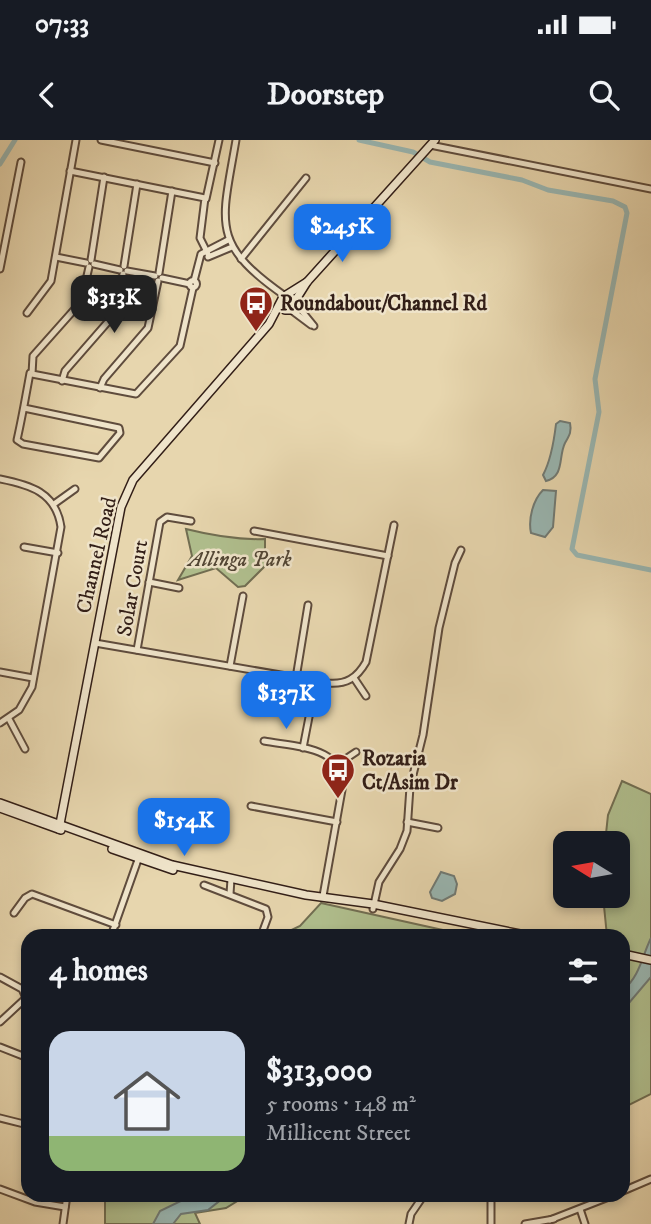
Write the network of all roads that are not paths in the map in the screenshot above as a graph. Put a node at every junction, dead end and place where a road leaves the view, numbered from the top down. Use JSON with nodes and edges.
{"nodes":[{"id":1,"x":76,"y":140,"type":"edge"},
{"id":2,"x":101,"y":140,"type":"edge"},
{"id":3,"x":219,"y":140,"type":"edge"},
{"id":4,"x":236,"y":140,"type":"edge"},
{"id":5,"x":432,"y":142,"type":"edge"},
{"id":6,"x":21,"y":162,"type":"dead end"},
{"id":7,"x":215,"y":163,"type":"junction"},
{"id":8,"x":70,"y":171,"type":"junction"},
{"id":9,"x":104,"y":177,"type":"junction"},
{"id":10,"x":306,"y":178,"type":"dead end"},
{"id":11,"x":137,"y":184,"type":"junction"},
{"id":12,"x":651,"y":189,"type":"edge"},
{"id":13,"x":172,"y":191,"type":"junction"},
{"id":14,"x":206,"y":199,"type":"junction"},
{"id":15,"x":229,"y":240,"type":"junction"},
{"id":16,"x":232,"y":247,"type":"junction"},
{"id":17,"x":208,"y":253,"type":"junction"},
{"id":18,"x":56,"y":257,"type":"junction"},
{"id":19,"x":241,"y":259,"type":"junction"},
{"id":20,"x":90,"y":263,"type":"junction"},
{"id":21,"x":0,"y":269,"type":"edge"},
{"id":22,"x":123,"y":270,"type":"junction"},
{"id":23,"x":159,"y":277,"type":"junction"},
{"id":24,"x":307,"y":282,"type":"junction"},
{"id":25,"x":192,"y":284,"type":"junction"},
{"id":26,"x":284,"y":299,"type":"junction"},
{"id":27,"x":293,"y":306,"type":"junction"},
{"id":28,"x":27,"y":313,"type":"dead end"},
{"id":29,"x":269,"y":324,"type":"junction"},
{"id":30,"x":30,"y":373,"type":"junction"},
{"id":31,"x":62,"y":381,"type":"junction"},
{"id":32,"x":100,"y":388,"type":"junction"},
{"id":33,"x":24,"y":408,"type":"junction"},
{"id":34,"x":0,"y":479,"type":"edge"},
{"id":35,"x":75,"y":489,"type":"dead end"},
{"id":36,"x":54,"y":504,"type":"junction"},
{"id":37,"x":191,"y":521,"type":"dead end"},
{"id":38,"x":394,"y":525,"type":"dead end"},
{"id":39,"x":254,"y":531,"type":"dead end"},
{"id":40,"x":24,"y":547,"type":"dead end"},
{"id":41,"x":461,"y":550,"type":"dead end"},
{"id":42,"x":58,"y":553,"type":"junction"},
{"id":43,"x":388,"y":556,"type":"junction"},
{"id":44,"x":149,"y":582,"type":"junction"},
{"id":45,"x":179,"y":588,"type":"dead end"},
{"id":46,"x":243,"y":596,"type":"dead end"},
{"id":47,"x":308,"y":605,"type":"dead end"},
{"id":48,"x":94,"y":643,"type":"junction"},
{"id":49,"x":137,"y":650,"type":"junction"},
{"id":50,"x":230,"y":666,"type":"junction"},
{"id":51,"x":0,"y":672,"type":"edge"},
{"id":52,"x":33,"y":678,"type":"junction"},
{"id":53,"x":296,"y":678,"type":"junction"},
{"id":54,"x":354,"y":678,"type":"junction"},
{"id":55,"x":316,"y":681,"type":"junction"},
{"id":56,"x":366,"y":696,"type":"dead end"},
{"id":57,"x":9,"y":719,"type":"junction"},
{"id":58,"x":0,"y":723,"type":"edge"},
{"id":59,"x":264,"y":741,"type":"dead end"},
{"id":60,"x":303,"y":748,"type":"junction"},
{"id":61,"x":25,"y":749,"type":"dead end"},
{"id":62,"x":356,"y":752,"type":"dead end"},
{"id":63,"x":338,"y":764,"type":"junction"},
{"id":64,"x":0,"y":806,"type":"edge"},
{"id":65,"x":251,"y":806,"type":"dead end"},
{"id":66,"x":337,"y":822,"type":"junction"},
{"id":67,"x":407,"y":822,"type":"junction"},
{"id":68,"x":56,"y":826,"type":"junction"},
{"id":69,"x":438,"y":828,"type":"dead end"},
{"id":70,"x":139,"y":857,"type":"junction"},
{"id":71,"x":228,"y":879,"type":"junction"},
{"id":72,"x":204,"y":885,"type":"dead end"},
{"id":73,"x":227,"y":893,"type":"junction"},
{"id":74,"x":324,"y":897,"type":"junction"},
{"id":75,"x":373,"y":907,"type":"junction"},
{"id":76,"x":14,"y":913,"type":"dead end"},
{"id":77,"x":116,"y":925,"type":"junction"},
{"id":78,"x":114,"y":929,"type":"edge"},
{"id":79,"x":264,"y":929,"type":"edge"},
{"id":80,"x":495,"y":929,"type":"edge"},
{"id":81,"x":630,"y":956,"type":"edge"},
{"id":82,"x":651,"y":960,"type":"edge"},
{"id":83,"x":0,"y":977,"type":"edge"},
{"id":84,"x":21,"y":988,"type":"edge"},
{"id":85,"x":21,"y":1003,"type":"edge"},
{"id":86,"x":0,"y":1022,"type":"edge"},
{"id":87,"x":0,"y":1047,"type":"edge"},
{"id":88,"x":21,"y":1055,"type":"edge"},
{"id":89,"x":0,"y":1118,"type":"edge"},
{"id":90,"x":21,"y":1123,"type":"edge"},
{"id":91,"x":651,"y":1179,"type":"edge"},
{"id":92,"x":630,"y":1188,"type":"edge"},
{"id":93,"x":0,"y":1189,"type":"edge"},
{"id":94,"x":21,"y":1197,"type":"edge"},
{"id":95,"x":35,"y":1202,"type":"edge"},
{"id":96,"x":66,"y":1202,"type":"edge"},
{"id":97,"x":419,"y":1202,"type":"edge"},
{"id":98,"x":491,"y":1202,"type":"edge"},
{"id":99,"x":592,"y":1202,"type":"edge"},
{"id":100,"x":65,"y":1207,"type":"junction"},
{"id":101,"x":580,"y":1209,"type":"junction"},
{"id":102,"x":63,"y":1224,"type":"edge"},
{"id":103,"x":409,"y":1224,"type":"edge"},
{"id":104,"x":491,"y":1224,"type":"edge"},
{"id":105,"x":528,"y":1224,"type":"edge"},
{"id":106,"x":585,"y":1224,"type":"edge"}],
"edges":[{"from":1,"to":8,"type":"street"},
{"from":2,"to":7,"type":"street"},
{"from":3,"to":7,"type":"street"},
{"from":4,"to":15,"type":"street"},
{"from":5,"to":12,"type":"street"},
{"from":5,"to":24,"type":"street","name":"Channel Road"},
{"from":6,"to":21,"type":"street"},
{"from":7,"to":14,"type":"street"},
{"from":8,"to":9,"type":"street"},
{"from":8,"to":18,"type":"street"},
{"from":9,"to":11,"type":"street"},
{"from":9,"to":20,"type":"street"},
{"from":10,"to":19,"type":"street"},
{"from":11,"to":13,"type":"street"},
{"from":11,"to":22,"type":"street"},
{"from":13,"to":14,"type":"street"},
{"from":13,"to":23,"type":"street"},
{"from":14,"to":17,"type":"street"},
{"from":15,"to":16,"type":"street"},
{"from":15,"to":17,"type":"street"},
{"from":16,"to":17,"type":"street"},
{"from":16,"to":19,"type":"street"},
{"from":17,"to":25,"type":"street"},
{"from":18,"to":20,"type":"street"},
{"from":18,"to":28,"type":"street"},
{"from":19,"to":26,"type":"street"},
{"from":20,"to":22,"type":"street"},
{"from":20,"to":30,"type":"street"},
{"from":22,"to":23,"type":"street"},
{"from":22,"to":31,"type":"street"},
{"from":23,"to":25,"type":"street"},
{"from":23,"to":32,"type":"street"},
{"from":24,"to":26,"type":"street","name":"Channel Road"},
{"from":24,"to":27,"type":"street","name":"Channel Road"},
{"from":25,"to":32,"type":"street"},
{"from":26,"to":27,"type":"street"},
{"from":26,"to":27,"type":"street"},
{"from":26,"to":29,"type":"street","name":"Channel Road"},
{"from":27,"to":29,"type":"street","name":"Channel Road"},
{"from":29,"to":48,"type":"street","name":"Channel Road"},
{"from":30,"to":31,"type":"street"},
{"from":30,"to":33,"type":"street"},
{"from":31,"to":32,"type":"street"},
{"from":33,"to":33,"type":"street"},
{"from":34,"to":36,"type":"street"},
{"from":35,"to":36,"type":"street"},
{"from":36,"to":42,"type":"street"},
{"from":37,"to":44,"type":"street","name":"Solar Court"},
{"from":38,"to":43,"type":"street"},
{"from":39,"to":43,"type":"street"},
{"from":40,"to":42,"type":"street"},
{"from":41,"to":67,"type":"street"},
{"from":42,"to":52,"type":"street"},
{"from":43,"to":54,"type":"street"},
{"from":44,"to":45,"type":"street"},
{"from":44,"to":49,"type":"street","name":"Solar Court"},
{"from":46,"to":50,"type":"street"},
{"from":47,"to":53,"type":"street"},
{"from":48,"to":49,"type":"street"},
{"from":48,"to":68,"type":"street","name":"Channel Road"},
{"from":49,"to":50,"type":"street"},
{"from":50,"to":53,"type":"street"},
{"from":51,"to":52,"type":"street"},
{"from":52,"to":57,"type":"street"},
{"from":53,"to":55,"type":"street"},
{"from":54,"to":55,"type":"street"},
{"from":54,"to":56,"type":"street"},
{"from":55,"to":60,"type":"street"},
{"from":57,"to":58,"type":"street"},
{"from":57,"to":61,"type":"street"},
{"from":59,"to":60,"type":"street"},
{"from":60,"to":63,"type":"street"},
{"from":62,"to":63,"type":"street"},
{"from":63,"to":66,"type":"street"},
{"from":64,"to":68,"type":"street"},
{"from":65,"to":66,"type":"street"},
{"from":66,"to":74,"type":"street"},
{"from":67,"to":69,"type":"street"},
{"from":67,"to":75,"type":"street"},
{"from":68,"to":70,"type":"street"},
{"from":70,"to":71,"type":"street"},
{"from":70,"to":77,"type":"street"},
{"from":71,"to":73,"type":"street"},
{"from":71,"to":74,"type":"street"},
{"from":72,"to":73,"type":"street"},
{"from":73,"to":79,"type":"street"},
{"from":74,"to":75,"type":"street"},
{"from":75,"to":80,"type":"street"},
{"from":76,"to":77,"type":"street"},
{"from":77,"to":78,"type":"street"},
{"from":81,"to":82,"type":"street"},
{"from":83,"to":84,"type":"street"},
{"from":85,"to":86,"type":"street"},
{"from":87,"to":88,"type":"street"},
{"from":89,"to":90,"type":"street"},
{"from":91,"to":92,"type":"street"},
{"from":93,"to":94,"type":"street"},
{"from":95,"to":100,"type":"street"},
{"from":96,"to":100,"type":"street"},
{"from":97,"to":103,"type":"street"},
{"from":98,"to":104,"type":"street"},
{"from":99,"to":101,"type":"street"},
{"from":100,"to":102,"type":"street"},
{"from":101,"to":105,"type":"street"},
{"from":101,"to":106,"type":"street"}]}
